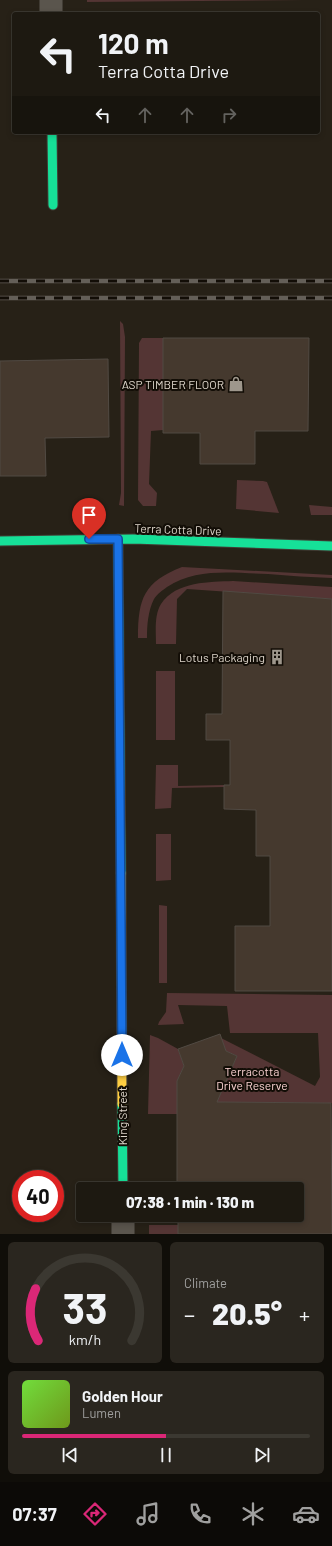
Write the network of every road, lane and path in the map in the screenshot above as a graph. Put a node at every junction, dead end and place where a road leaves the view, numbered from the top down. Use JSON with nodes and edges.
{"nodes":[{"id":1,"x":51,"y":0,"type":"edge"},
{"id":2,"x":51,"y":12,"type":"edge"},
{"id":3,"x":52,"y":134,"type":"edge"},
{"id":4,"x":53,"y":205,"type":"dead end"},
{"id":5,"x":118,"y":539,"type":"junction"},
{"id":6,"x":0,"y":541,"type":"edge"},
{"id":7,"x":332,"y":546,"type":"edge"},
{"id":8,"x":123,"y":1182,"type":"edge"},
{"id":9,"x":123,"y":1222,"type":"edge"},
{"id":10,"x":123,"y":1234,"type":"edge"}],
"edges":[{"from":1,"to":2,"type":"street"},
{"from":3,"to":4,"type":"street"},
{"from":5,"to":6,"type":"street","name":"Terra Cotta Drive"},
{"from":5,"to":7,"type":"street","name":"Terra Cotta Drive"},
{"from":5,"to":8,"type":"street","name":"King Street"},
{"from":9,"to":10,"type":"street"}]}
